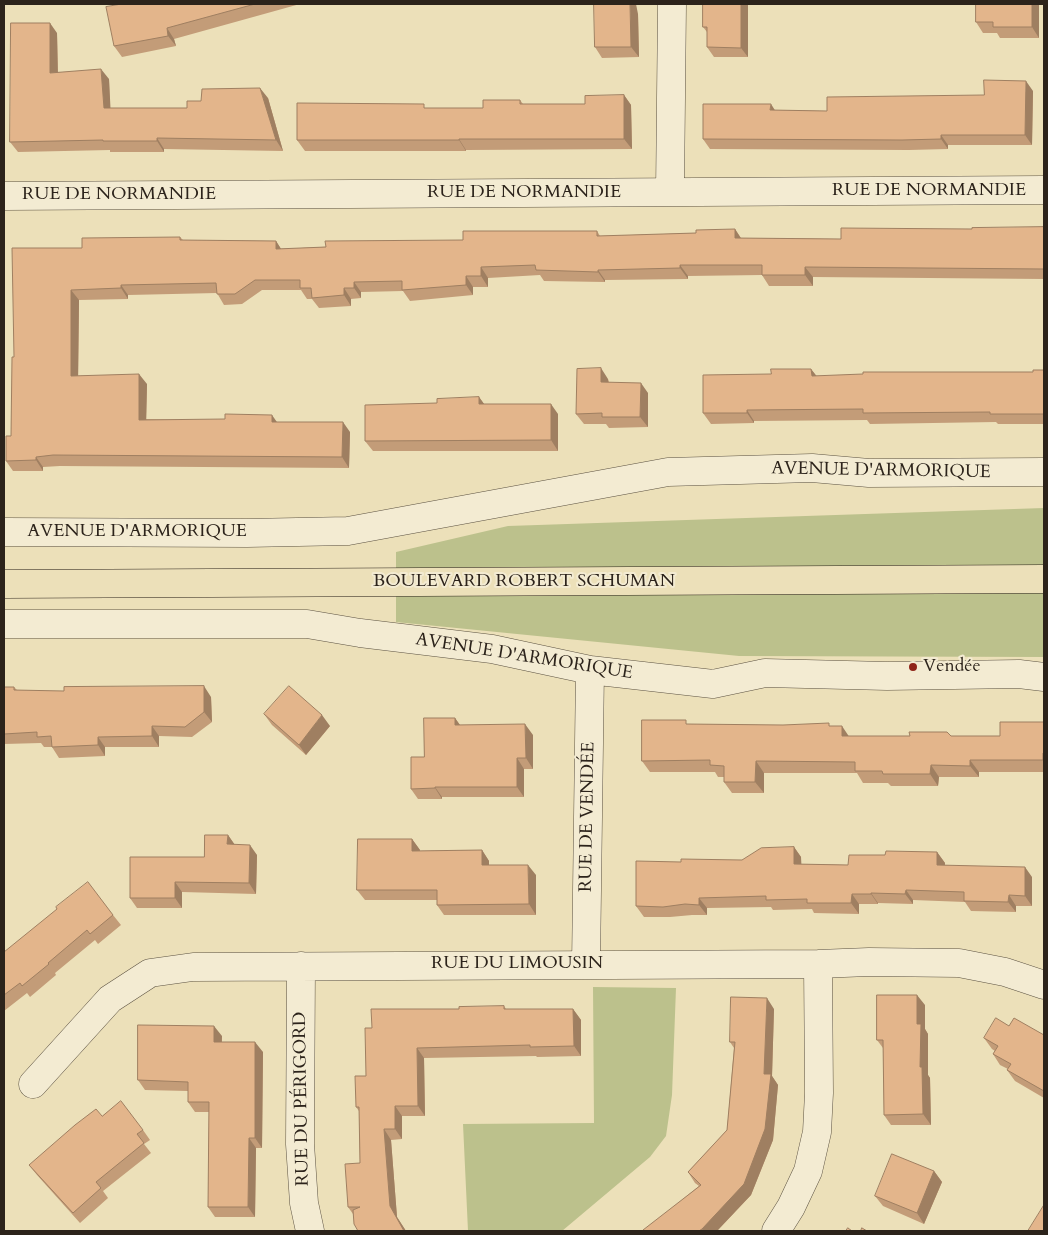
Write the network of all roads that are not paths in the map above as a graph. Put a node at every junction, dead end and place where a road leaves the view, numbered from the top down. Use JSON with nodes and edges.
{"nodes":[{"id":1,"x":672,"y":4,"type":"edge"},
{"id":2,"x":1044,"y":190,"type":"edge"},
{"id":3,"x":670,"y":192,"type":"junction"},
{"id":4,"x":4,"y":196,"type":"edge"},
{"id":5,"x":1044,"y":472,"type":"edge"},
{"id":6,"x":4,"y":532,"type":"edge"},
{"id":7,"x":1044,"y":580,"type":"edge"},
{"id":8,"x":4,"y":584,"type":"edge"},
{"id":9,"x":4,"y":624,"type":"edge"},
{"id":10,"x":590,"y":670,"type":"junction"},
{"id":11,"x":1044,"y":677,"type":"edge"},
{"id":12,"x":586,"y":964,"type":"junction"},
{"id":13,"x":818,"y":964,"type":"junction"},
{"id":14,"x":301,"y":966,"type":"junction"},
{"id":15,"x":1044,"y":986,"type":"edge"},
{"id":16,"x":33,"y":1084,"type":"dead end"},
{"id":17,"x":310,"y":1231,"type":"edge"},
{"id":18,"x":776,"y":1231,"type":"edge"}],
"edges":[{"from":1,"to":3,"type":"street"},
{"from":2,"to":3,"type":"street","name":"RUE DE NORMANDIE"},
{"from":3,"to":4,"type":"street","name":"RUE DE NORMANDIE"},
{"from":5,"to":6,"type":"street","name":"AVENUE D'ARMORIQUE"},
{"from":7,"to":8,"type":"main road","name":"BOULEVARD ROBERT SCHUMAN"},
{"from":9,"to":10,"type":"street","name":"AVENUE D'ARMORIQUE"},
{"from":10,"to":11,"type":"street","name":"AVENUE D'ARMORIQUE"},
{"from":10,"to":12,"type":"street","name":"RUE DE VENDÉE"},
{"from":12,"to":13,"type":"street","name":"RUE DU LIMOUSIN"},
{"from":12,"to":14,"type":"street","name":"RUE DU LIMOUSIN"},
{"from":13,"to":15,"type":"street","name":"RUE DU LIMOUSIN"},
{"from":13,"to":18,"type":"street"},
{"from":14,"to":16,"type":"street","name":"RUE DU LIMOUSIN"},
{"from":14,"to":17,"type":"street","name":"RUE DU PÉRIGORD"}]}
